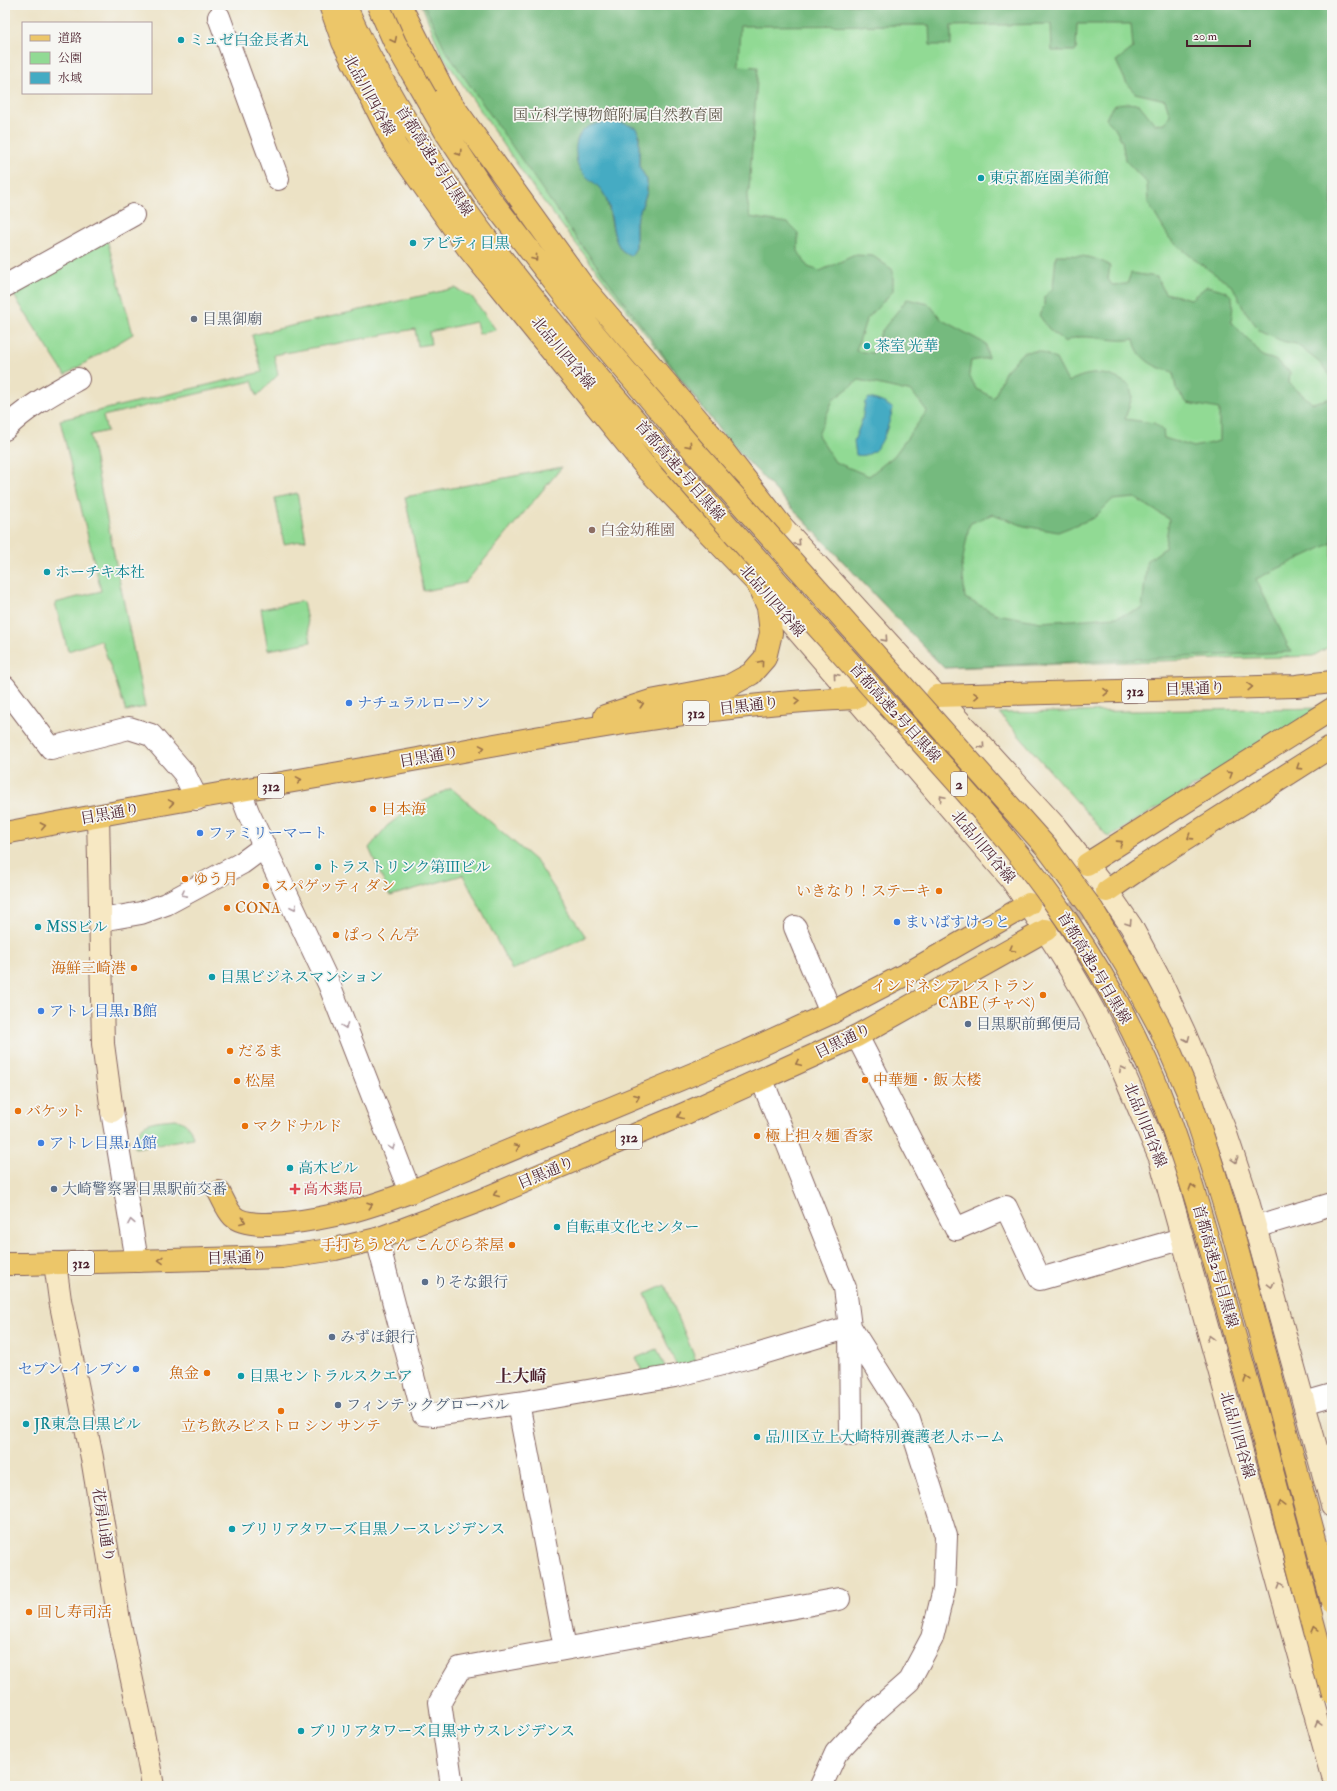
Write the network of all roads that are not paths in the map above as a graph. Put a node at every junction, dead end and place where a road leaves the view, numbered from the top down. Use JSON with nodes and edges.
{"nodes":[{"id":1,"x":325,"y":5,"type":"edge"},
{"id":2,"x":330,"y":5,"type":"edge"},
{"id":3,"x":345,"y":5,"type":"edge"},
{"id":4,"x":378,"y":5,"type":"edge"},
{"id":5,"x":400,"y":5,"type":"edge"},
{"id":6,"x":407,"y":5,"type":"edge"},
{"id":7,"x":219,"y":16,"type":"dead end"},
{"id":8,"x":278,"y":179,"type":"dead end"},
{"id":9,"x":133,"y":215,"type":"dead end"},
{"id":10,"x":5,"y":286,"type":"edge"},
{"id":11,"x":78,"y":379,"type":"dead end"},
{"id":12,"x":5,"y":429,"type":"edge"},
{"id":13,"x":781,"y":525,"type":"junction"},
{"id":14,"x":757,"y":583,"type":"junction"},
{"id":15,"x":1332,"y":682,"type":"edge"},
{"id":16,"x":5,"y":687,"type":"edge"},
{"id":17,"x":937,"y":696,"type":"junction"},
{"id":18,"x":856,"y":698,"type":"junction"},
{"id":19,"x":1332,"y":709,"type":"edge"},
{"id":20,"x":537,"y":738,"type":"junction"},
{"id":21,"x":1332,"y":746,"type":"edge"},
{"id":22,"x":240,"y":791,"type":"junction"},
{"id":23,"x":197,"y":799,"type":"junction"},
{"id":24,"x":98,"y":816,"type":"junction"},
{"id":25,"x":5,"y":834,"type":"edge"},
{"id":26,"x":265,"y":846,"type":"junction"},
{"id":27,"x":1087,"y":864,"type":"junction"},
{"id":28,"x":1108,"y":891,"type":"junction"},
{"id":29,"x":1029,"y":904,"type":"junction"},
{"id":30,"x":101,"y":920,"type":"junction"},
{"id":31,"x":795,"y":927,"type":"dead end"},
{"id":32,"x":1046,"y":930,"type":"junction"},
{"id":33,"x":831,"y":1013,"type":"junction"},
{"id":34,"x":857,"y":1036,"type":"junction"},
{"id":35,"x":762,"y":1080,"type":"junction"},
{"id":36,"x":112,"y":1111,"type":"joint"},
{"id":37,"x":219,"y":1192,"type":"dead end"},
{"id":38,"x":410,"y":1192,"type":"junction"},
{"id":39,"x":1332,"y":1204,"type":"edge"},
{"id":40,"x":1255,"y":1227,"type":"junction"},
{"id":41,"x":378,"y":1239,"type":"junction"},
{"id":42,"x":1181,"y":1239,"type":"junction"},
{"id":43,"x":137,"y":1261,"type":"junction"},
{"id":44,"x":55,"y":1263,"type":"junction"},
{"id":45,"x":15,"y":1264,"type":"edge"},
{"id":46,"x":850,"y":1327,"type":"junction"},
{"id":47,"x":1332,"y":1395,"type":"edge"},
{"id":48,"x":518,"y":1403,"type":"junction"},
{"id":49,"x":1304,"y":1403,"type":"junction"},
{"id":50,"x":851,"y":1435,"type":"dead end"},
{"id":51,"x":1332,"y":1505,"type":"edge"},
{"id":52,"x":839,"y":1599,"type":"dead end"},
{"id":53,"x":1332,"y":1602,"type":"edge"},
{"id":54,"x":565,"y":1648,"type":"junction"},
{"id":55,"x":1332,"y":1695,"type":"edge"},
{"id":56,"x":1332,"y":1775,"type":"edge"},
{"id":57,"x":1332,"y":1785,"type":"edge"},
{"id":58,"x":153,"y":1786,"type":"edge"},
{"id":59,"x":452,"y":1786,"type":"edge"},
{"id":60,"x":821,"y":1786,"type":"edge"},
{"id":61,"x":1327,"y":1786,"type":"edge"}],
"edges":[{"from":1,"to":14,"type":"main road","name":"北品川四谷線"},
{"from":2,"to":14,"type":"main road","bridge":true},
{"from":55,"to":3,"type":"main road","name":"首都高速2号目黒線","number":"2","one_way":true,"bridge":true},
{"from":4,"to":53,"type":"main road","name":"首都高速2号目黒線","number":"2","one_way":true,"bridge":true},
{"from":5,"to":13,"type":"main road","bridge":true},
{"from":6,"to":13,"type":"main road"},
{"from":7,"to":8,"type":"street"},
{"from":9,"to":10,"type":"street"},
{"from":11,"to":12,"type":"street"},
{"from":13,"to":17,"type":"main road","one_way":true},
{"from":18,"to":14,"type":"main road","name":"北品川四谷線","one_way":true},
{"from":20,"to":14,"type":"main road","one_way":true},
{"from":17,"to":15,"type":"main road","name":"目黒通り","number":"312","one_way":true},
{"from":16,"to":23,"type":"street"},
{"from":17,"to":27,"type":"main road","one_way":true},
{"from":20,"to":18,"type":"main road","name":"目黒通り","number":"312","one_way":true},
{"from":29,"to":18,"type":"main road","name":"北品川四谷線","one_way":true},
{"from":27,"to":19,"type":"main road","one_way":true},
{"from":22,"to":20,"type":"main road","name":"目黒通り","number":"312","one_way":true},
{"from":21,"to":28,"type":"main road","one_way":true},
{"from":22,"to":23,"type":"main road","name":"目黒通り","number":"312"},
{"from":22,"to":26,"type":"street"},
{"from":24,"to":23,"type":"main road","name":"目黒通り","number":"312","one_way":true},
{"from":25,"to":24,"type":"main road","name":"目黒通り","number":"312","one_way":true},
{"from":24,"to":30,"type":"main road"},
{"from":26,"to":30,"type":"street","one_way":true},
{"from":26,"to":38,"type":"street","one_way":true},
{"from":27,"to":28,"type":"main road"},
{"from":28,"to":40,"type":"main road","one_way":true},
{"from":29,"to":32,"type":"main road","name":"北品川四谷線"},
{"from":29,"to":33,"type":"main road","name":"目黒通り","number":"312"},
{"from":30,"to":36,"type":"main road"},
{"from":31,"to":33,"type":"street"},
{"from":32,"to":34,"type":"main road","name":"目黒通り","number":"312","one_way":true},
{"from":42,"to":32,"type":"main road","name":"北品川四谷線","one_way":true},
{"from":38,"to":33,"type":"main road","name":"目黒通り","number":"312","one_way":true},
{"from":34,"to":35,"type":"main road","name":"目黒通り","number":"312","one_way":true},
{"from":34,"to":42,"type":"street"},
{"from":35,"to":41,"type":"main road","name":"目黒通り","number":"312","one_way":true},
{"from":35,"to":46,"type":"street"},
{"from":43,"to":36,"type":"street","one_way":true},
{"from":37,"to":38,"type":"main road","name":"目黒通り","number":"312","one_way":true},
{"from":39,"to":40,"type":"street"},
{"from":40,"to":49,"type":"main road","one_way":true},
{"from":41,"to":43,"type":"main road","name":"目黒通り","number":"312","one_way":true},
{"from":41,"to":48,"type":"street"},
{"from":56,"to":42,"type":"main road","name":"北品川四谷線","one_way":true},
{"from":43,"to":44,"type":"main road","name":"目黒通り","number":"312"},
{"from":44,"to":45,"type":"main road","name":"目黒通り","number":"312"},
{"from":44,"to":58,"type":"main road","name":"花房山通り"},
{"from":46,"to":48,"type":"street"},
{"from":46,"to":50,"type":"street"},
{"from":46,"to":60,"type":"street"},
{"from":47,"to":49,"type":"street"},
{"from":48,"to":54,"type":"street"},
{"from":49,"to":51,"type":"main road"},
{"from":52,"to":54,"type":"street"},
{"from":54,"to":59,"type":"street"},
{"from":57,"to":61,"type":"street"}]}
